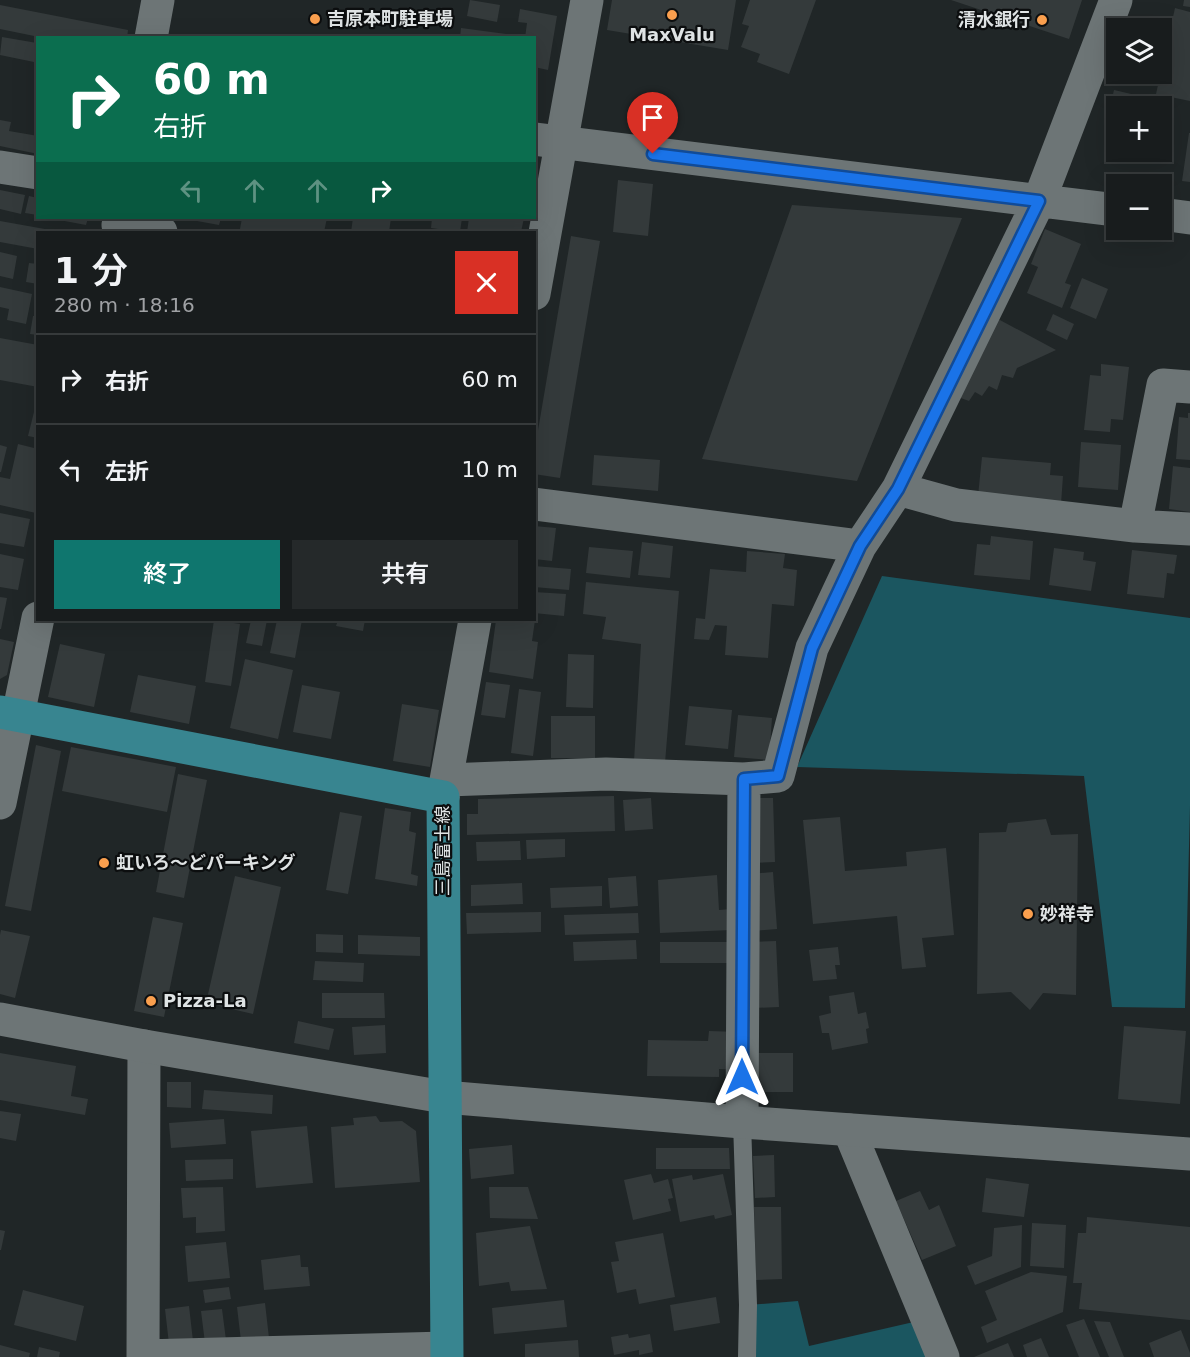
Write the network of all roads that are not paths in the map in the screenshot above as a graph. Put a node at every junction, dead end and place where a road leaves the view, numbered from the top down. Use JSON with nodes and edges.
{"nodes":[{"id":1,"x":158,"y":0,"type":"edge"},
{"id":2,"x":587,"y":0,"type":"edge"},
{"id":3,"x":1116,"y":0,"type":"edge"},
{"id":4,"x":151,"y":36,"type":"edge"},
{"id":5,"x":548,"y":141,"type":"edge"},
{"id":6,"x":0,"y":167,"type":"edge"},
{"id":7,"x":36,"y":173,"type":"edge"},
{"id":8,"x":1039,"y":201,"type":"junction"},
{"id":9,"x":1106,"y":209,"type":"edge"},
{"id":10,"x":1172,"y":216,"type":"edge"},
{"id":11,"x":1190,"y":218,"type":"edge"},
{"id":12,"x":118,"y":225,"type":"edge"},
{"id":13,"x":155,"y":231,"type":"edge"},
{"id":14,"x":536,"y":272,"type":"edge"},
{"id":15,"x":1190,"y":387,"type":"edge"},
{"id":16,"x":898,"y":489,"type":"junction"},
{"id":17,"x":536,"y":504,"type":"edge"},
{"id":18,"x":1135,"y":526,"type":"junction"},
{"id":19,"x":1190,"y":529,"type":"edge"},
{"id":20,"x":860,"y":546,"type":"junction"},
{"id":21,"x":37,"y":621,"type":"edge"},
{"id":22,"x":475,"y":621,"type":"edge"},
{"id":23,"x":9,"y":714,"type":"edge"},
{"id":24,"x":744,"y":779,"type":"junction"},
{"id":25,"x":445,"y":788,"type":"junction"},
{"id":26,"x":0,"y":803,"type":"edge"},
{"id":27,"x":0,"y":1019,"type":"edge"},
{"id":28,"x":144,"y":1046,"type":"junction"},
{"id":29,"x":444,"y":1097,"type":"junction"},
{"id":30,"x":742,"y":1122,"type":"junction"},
{"id":31,"x":849,"y":1130,"type":"junction"},
{"id":32,"x":1190,"y":1154,"type":"edge"},
{"id":33,"x":446,"y":1353,"type":"edge"},
{"id":34,"x":143,"y":1357,"type":"edge"},
{"id":35,"x":747,"y":1357,"type":"edge"},
{"id":36,"x":943,"y":1357,"type":"edge"}],
"edges":[{"from":1,"to":4,"type":"street"},
{"from":2,"to":5,"type":"street"},
{"from":3,"to":8,"type":"street"},
{"from":5,"to":8,"type":"street"},
{"from":5,"to":14,"type":"street"},
{"from":6,"to":7,"type":"street"},
{"from":8,"to":9,"type":"street"},
{"from":8,"to":16,"type":"street"},
{"from":10,"to":11,"type":"street"},
{"from":12,"to":13,"type":"street"},
{"from":15,"to":18,"type":"street"},
{"from":16,"to":18,"type":"street"},
{"from":16,"to":20,"type":"street"},
{"from":17,"to":20,"type":"street"},
{"from":18,"to":19,"type":"street"},
{"from":20,"to":24,"type":"street"},
{"from":21,"to":23,"type":"street"},
{"from":22,"to":25,"type":"street"},
{"from":23,"to":25,"type":"main road","name":"三島富士線"},
{"from":23,"to":26,"type":"street"},
{"from":24,"to":25,"type":"street"},
{"from":24,"to":30,"type":"street"},
{"from":25,"to":29,"type":"main road","name":"三島富士線"},
{"from":27,"to":28,"type":"street"},
{"from":28,"to":29,"type":"street"},
{"from":28,"to":34,"type":"street"},
{"from":29,"to":30,"type":"street"},
{"from":29,"to":33,"type":"main road","name":"三島富士線"},
{"from":30,"to":31,"type":"street"},
{"from":30,"to":35,"type":"lane"},
{"from":31,"to":32,"type":"street"},
{"from":31,"to":36,"type":"street"},
{"from":33,"to":34,"type":"street"}]}
